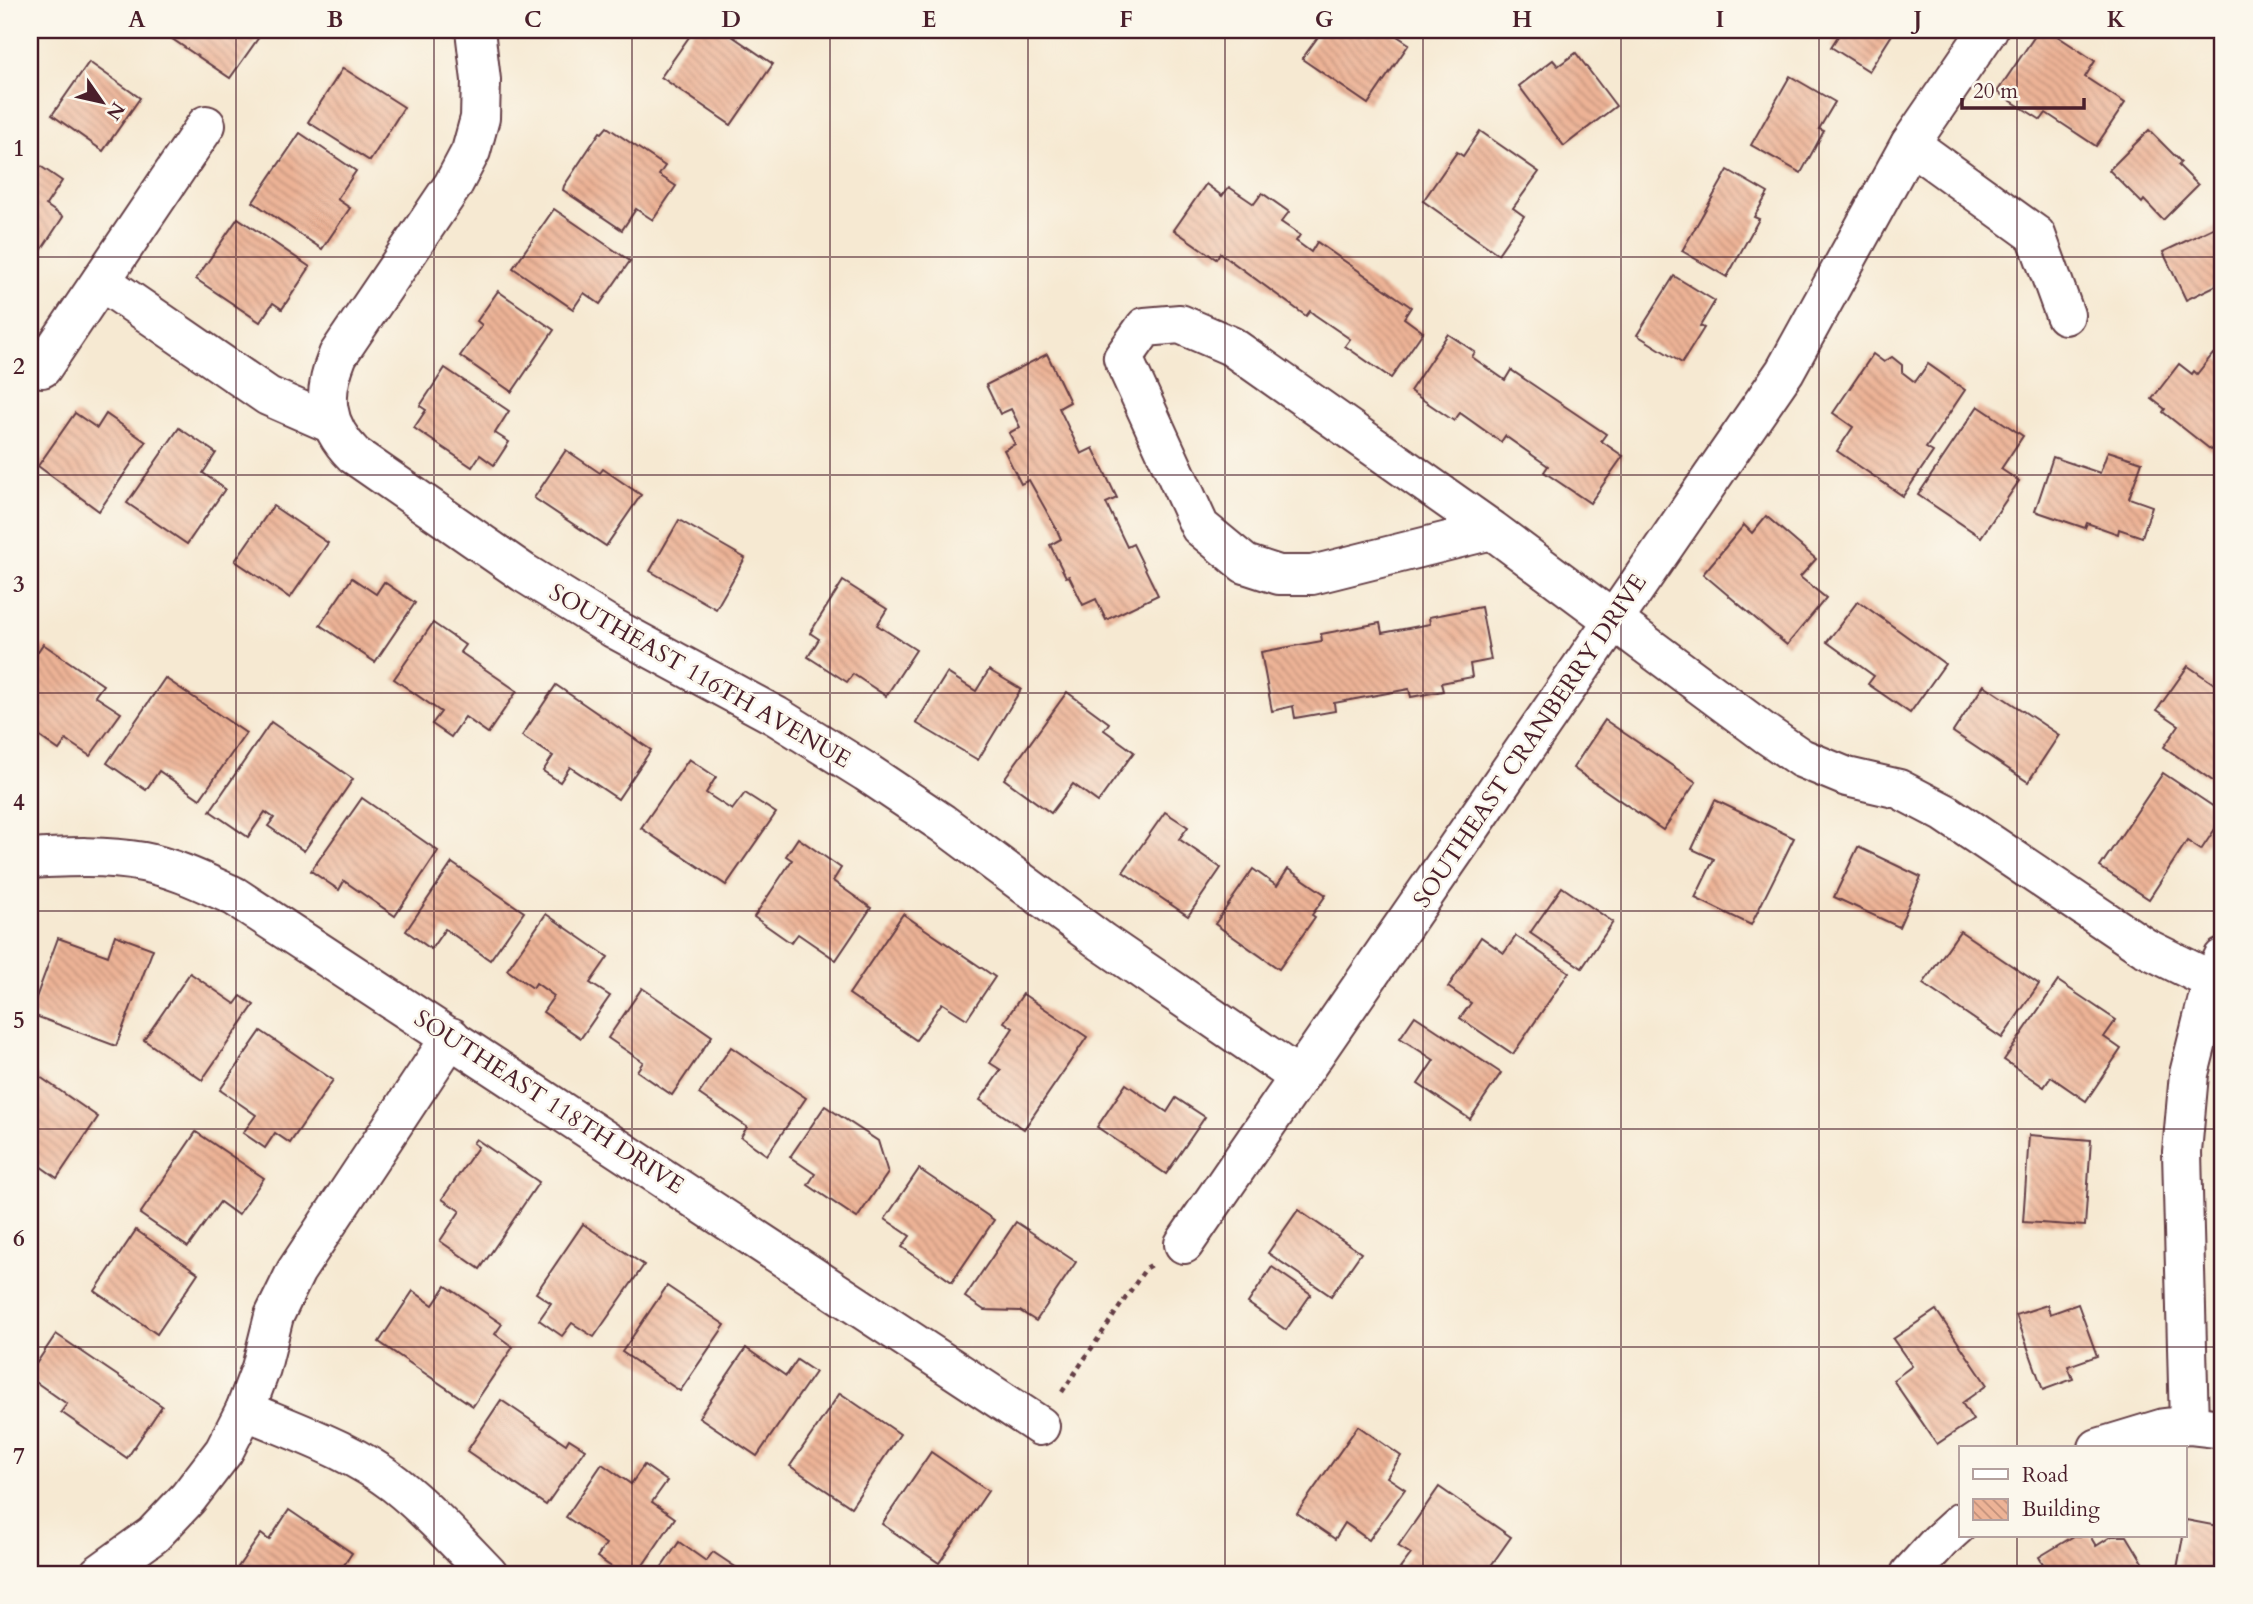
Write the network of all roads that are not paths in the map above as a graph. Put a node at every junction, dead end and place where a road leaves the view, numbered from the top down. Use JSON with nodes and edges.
{"nodes":[{"id":1,"x":475,"y":30,"type":"edge"},
{"id":2,"x":1988,"y":30,"type":"edge"},
{"id":3,"x":206,"y":125,"type":"dead end"},
{"id":4,"x":1910,"y":144,"type":"junction"},
{"id":5,"x":101,"y":281,"type":"junction"},
{"id":6,"x":2065,"y":315,"type":"dead end"},
{"id":7,"x":43,"y":368,"type":"dead end"},
{"id":8,"x":332,"y":424,"type":"junction"},
{"id":9,"x":1492,"y":530,"type":"junction"},
{"id":10,"x":1613,"y":620,"type":"junction"},
{"id":11,"x":30,"y":859,"type":"edge"},
{"id":12,"x":2220,"y":975,"type":"edge"},
{"id":13,"x":451,"y":1037,"type":"junction"},
{"id":14,"x":1299,"y":1077,"type":"junction"},
{"id":15,"x":1185,"y":1244,"type":"road end"},
{"id":16,"x":245,"y":1410,"type":"junction"},
{"id":17,"x":1040,"y":1426,"type":"road end"},
{"id":18,"x":2206,"y":1427,"type":"edge"},
{"id":19,"x":2105,"y":1446,"type":"edge"},
{"id":20,"x":1959,"y":1524,"type":"edge"},
{"id":21,"x":99,"y":1574,"type":"edge"},
{"id":22,"x":488,"y":1574,"type":"edge"},
{"id":23,"x":1910,"y":1574,"type":"edge"}],
"edges":[{"from":1,"to":8,"type":"street"},
{"from":2,"to":4,"type":"street","name":"SOUTHEAST CRANBERRY DRIVE"},
{"from":3,"to":5,"type":"street"},
{"from":4,"to":6,"type":"street"},
{"from":4,"to":10,"type":"street","name":"SOUTHEAST CRANBERRY DRIVE"},
{"from":5,"to":7,"type":"street"},
{"from":5,"to":8,"type":"street"},
{"from":8,"to":14,"type":"street","name":"SOUTHEAST 116TH AVENUE"},
{"from":9,"to":9,"type":"street"},
{"from":9,"to":10,"type":"street"},
{"from":10,"to":12,"type":"street"},
{"from":10,"to":14,"type":"street","name":"SOUTHEAST CRANBERRY DRIVE"},
{"from":11,"to":13,"type":"street","name":"SOUTHEAST 118TH DRIVE"},
{"from":12,"to":18,"type":"street"},
{"from":13,"to":16,"type":"street"},
{"from":13,"to":17,"type":"street","name":"SOUTHEAST 118TH DRIVE"},
{"from":14,"to":15,"type":"street","name":"SOUTHEAST CRANBERRY DRIVE"},
{"from":16,"to":21,"type":"street"},
{"from":16,"to":22,"type":"street"},
{"from":18,"to":19,"type":"street"},
{"from":20,"to":23,"type":"street"}]}
